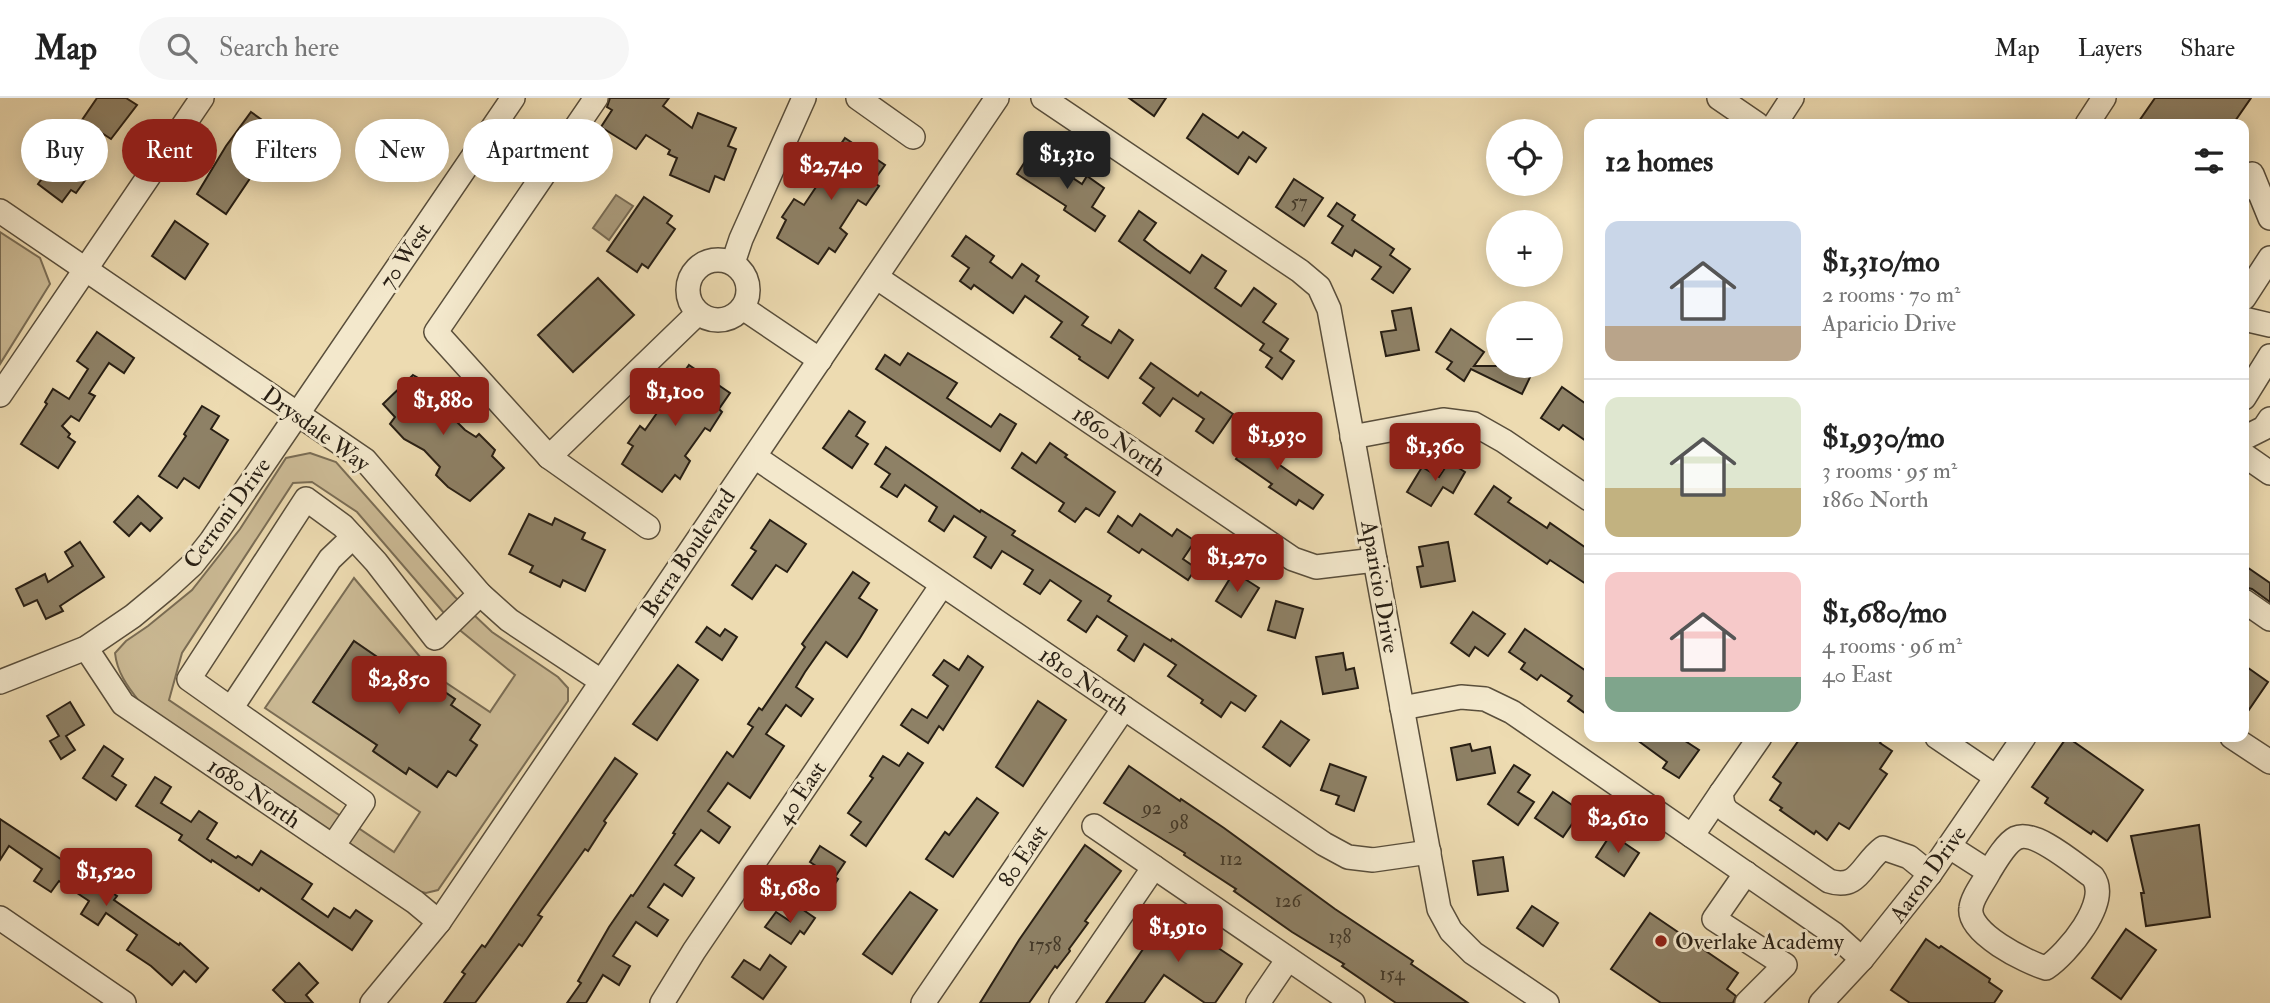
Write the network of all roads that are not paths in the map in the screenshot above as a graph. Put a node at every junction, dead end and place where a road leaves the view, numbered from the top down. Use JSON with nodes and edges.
{"nodes":[{"id":1,"x":202,"y":98,"type":"edge"},
{"id":2,"x":513,"y":98,"type":"edge"},
{"id":3,"x":596,"y":98,"type":"edge"},
{"id":4,"x":804,"y":98,"type":"edge"},
{"id":5,"x":858,"y":98,"type":"edge"},
{"id":6,"x":997,"y":98,"type":"edge"},
{"id":7,"x":1043,"y":98,"type":"edge"},
{"id":8,"x":1719,"y":98,"type":"edge"},
{"id":9,"x":1792,"y":98,"type":"edge"},
{"id":10,"x":2104,"y":98,"type":"edge"},
{"id":11,"x":1750,"y":119,"type":"edge"},
{"id":12,"x":1778,"y":119,"type":"edge"},
{"id":13,"x":2090,"y":119,"type":"edge"},
{"id":14,"x":913,"y":137,"type":"dead end"},
{"id":15,"x":2249,"y":180,"type":"edge"},
{"id":16,"x":0,"y":211,"type":"edge"},
{"id":17,"x":2270,"y":218,"type":"edge"},
{"id":18,"x":2270,"y":258,"type":"edge"},
{"id":19,"x":733,"y":263,"type":"junction"},
{"id":20,"x":86,"y":268,"type":"junction"},
{"id":21,"x":876,"y":277,"type":"junction"},
{"id":22,"x":2249,"y":290,"type":"edge"},
{"id":23,"x":744,"y":308,"type":"junction"},
{"id":24,"x":698,"y":313,"type":"junction"},
{"id":25,"x":2249,"y":320,"type":"edge"},
{"id":26,"x":2270,"y":325,"type":"edge"},
{"id":27,"x":2270,"y":356,"type":"edge"},
{"id":28,"x":820,"y":360,"type":"junction"},
{"id":29,"x":2249,"y":390,"type":"edge"},
{"id":30,"x":0,"y":395,"type":"edge"},
{"id":31,"x":298,"y":414,"type":"junction"},
{"id":32,"x":2270,"y":419,"type":"edge"},
{"id":33,"x":2249,"y":436,"type":"edge"},
{"id":34,"x":1352,"y":437,"type":"junction"},
{"id":35,"x":549,"y":457,"type":"junction"},
{"id":36,"x":754,"y":457,"type":"junction"},
{"id":37,"x":2249,"y":458,"type":"edge"},
{"id":38,"x":2270,"y":473,"type":"edge"},
{"id":39,"x":1584,"y":496,"type":"edge"},
{"id":40,"x":648,"y":527,"type":"dead end"},
{"id":41,"x":353,"y":537,"type":"junction"},
{"id":42,"x":1375,"y":560,"type":"junction"},
{"id":43,"x":942,"y":585,"type":"junction"},
{"id":44,"x":481,"y":594,"type":"junction"},
{"id":45,"x":2249,"y":604,"type":"edge"},
{"id":46,"x":2270,"y":619,"type":"edge"},
{"id":47,"x":86,"y":648,"type":"junction"},
{"id":48,"x":601,"y":681,"type":"junction"},
{"id":49,"x":0,"y":682,"type":"edge"},
{"id":50,"x":232,"y":707,"type":"junction"},
{"id":51,"x":1124,"y":708,"type":"junction"},
{"id":52,"x":1402,"y":708,"type":"junction"},
{"id":53,"x":1757,"y":742,"type":"edge"},
{"id":54,"x":1944,"y":742,"type":"edge"},
{"id":55,"x":2020,"y":742,"type":"edge"},
{"id":56,"x":2240,"y":742,"type":"edge"},
{"id":57,"x":2270,"y":762,"type":"edge"},
{"id":58,"x":1996,"y":777,"type":"junction"},
{"id":59,"x":1721,"y":793,"type":"junction"},
{"id":60,"x":1094,"y":826,"type":"dead end"},
{"id":61,"x":1692,"y":836,"type":"junction"},
{"id":62,"x":333,"y":846,"type":"junction"},
{"id":63,"x":1950,"y":847,"type":"junction"},
{"id":64,"x":1429,"y":852,"type":"junction"},
{"id":65,"x":1154,"y":867,"type":"junction"},
{"id":66,"x":1989,"y":872,"type":"junction"},
{"id":67,"x":1746,"y":873,"type":"junction"},
{"id":68,"x":1930,"y":874,"type":"junction"},
{"id":69,"x":0,"y":918,"type":"edge"},
{"id":70,"x":439,"y":922,"type":"junction"},
{"id":71,"x":1288,"y":958,"type":"junction"},
{"id":72,"x":1862,"y":959,"type":"junction"},
{"id":73,"x":124,"y":1003,"type":"edge"},
{"id":74,"x":372,"y":1003,"type":"edge"},
{"id":75,"x":662,"y":1003,"type":"edge"},
{"id":76,"x":923,"y":1003,"type":"edge"},
{"id":77,"x":1061,"y":1003,"type":"edge"},
{"id":78,"x":1258,"y":1003,"type":"edge"},
{"id":79,"x":1353,"y":1003,"type":"edge"},
{"id":80,"x":1547,"y":1003,"type":"edge"},
{"id":81,"x":1747,"y":1003,"type":"edge"},
{"id":82,"x":1821,"y":1003,"type":"edge"}],
"edges":[{"from":1,"to":20,"type":"street"},
{"from":2,"to":31,"type":"street","name":"70 West"},
{"from":3,"to":35,"type":"street"},
{"from":4,"to":19,"type":"street"},
{"from":5,"to":14,"type":"street"},
{"from":6,"to":21,"type":"street","name":"Berra Boulevard"},
{"from":7,"to":34,"type":"street","name":"Aparicio Drive"},
{"from":8,"to":11,"type":"street"},
{"from":9,"to":12,"type":"street"},
{"from":10,"to":13,"type":"street"},
{"from":15,"to":17,"type":"street"},
{"from":16,"to":20,"type":"street","name":"Drysdale Way"},
{"from":18,"to":22,"type":"street"},
{"from":19,"to":23,"type":"street"},
{"from":19,"to":24,"type":"street"},
{"from":20,"to":30,"type":"street"},
{"from":20,"to":31,"type":"street","name":"Drysdale Way"},
{"from":21,"to":28,"type":"street","name":"Berra Boulevard"},
{"from":21,"to":42,"type":"street","name":"1860 North"},
{"from":23,"to":24,"type":"street"},
{"from":23,"to":28,"type":"street"},
{"from":24,"to":35,"type":"street"},
{"from":25,"to":26,"type":"street"},
{"from":27,"to":29,"type":"street"},
{"from":28,"to":36,"type":"street","name":"Berra Boulevard"},
{"from":31,"to":44,"type":"street","name":"Drysdale Way"},
{"from":31,"to":47,"type":"street","name":"Cerroni Drive"},
{"from":32,"to":33,"type":"street"},
{"from":34,"to":39,"type":"street"},
{"from":34,"to":42,"type":"street","name":"Aparicio Drive"},
{"from":35,"to":40,"type":"street"},
{"from":36,"to":43,"type":"street","name":"1810 North"},
{"from":36,"to":48,"type":"street","name":"Berra Boulevard"},
{"from":37,"to":38,"type":"street"},
{"from":41,"to":44,"type":"street"},
{"from":41,"to":50,"type":"street"},
{"from":41,"to":50,"type":"street"},
{"from":42,"to":52,"type":"street","name":"Aparicio Drive"},
{"from":43,"to":51,"type":"street","name":"1810 North"},
{"from":43,"to":75,"type":"street","name":"40 East"},
{"from":44,"to":48,"type":"street","name":"Drysdale Way"},
{"from":45,"to":46,"type":"street"},
{"from":47,"to":49,"type":"street","name":"Cerroni Drive"},
{"from":47,"to":62,"type":"street","name":"1680 North"},
{"from":48,"to":70,"type":"street","name":"Berra Boulevard"},
{"from":50,"to":62,"type":"street"},
{"from":51,"to":64,"type":"street","name":"1810 North"},
{"from":51,"to":76,"type":"street","name":"80 East"},
{"from":52,"to":61,"type":"street"},
{"from":52,"to":64,"type":"street","name":"Aparicio Drive"},
{"from":53,"to":59,"type":"street"},
{"from":54,"to":58,"type":"street"},
{"from":55,"to":58,"type":"street","name":"Aaron Drive"},
{"from":56,"to":57,"type":"street"},
{"from":58,"to":63,"type":"street","name":"Aaron Drive"},
{"from":59,"to":61,"type":"street"},
{"from":59,"to":68,"type":"street"},
{"from":60,"to":65,"type":"street"},
{"from":61,"to":67,"type":"street"},
{"from":62,"to":70,"type":"street","name":"1680 North"},
{"from":63,"to":66,"type":"street"},
{"from":63,"to":68,"type":"street","name":"Aaron Drive"},
{"from":64,"to":80,"type":"street","name":"Aparicio Drive"},
{"from":65,"to":71,"type":"street"},
{"from":65,"to":77,"type":"street"},
{"from":66,"to":66,"type":"street"},
{"from":67,"to":72,"type":"street"},
{"from":67,"to":81,"type":"street"},
{"from":68,"to":72,"type":"street","name":"Aaron Drive"},
{"from":69,"to":73,"type":"street"},
{"from":70,"to":74,"type":"street","name":"Berra Boulevard"},
{"from":71,"to":78,"type":"street"},
{"from":71,"to":79,"type":"street"},
{"from":72,"to":82,"type":"street","name":"Aaron Drive"}]}
